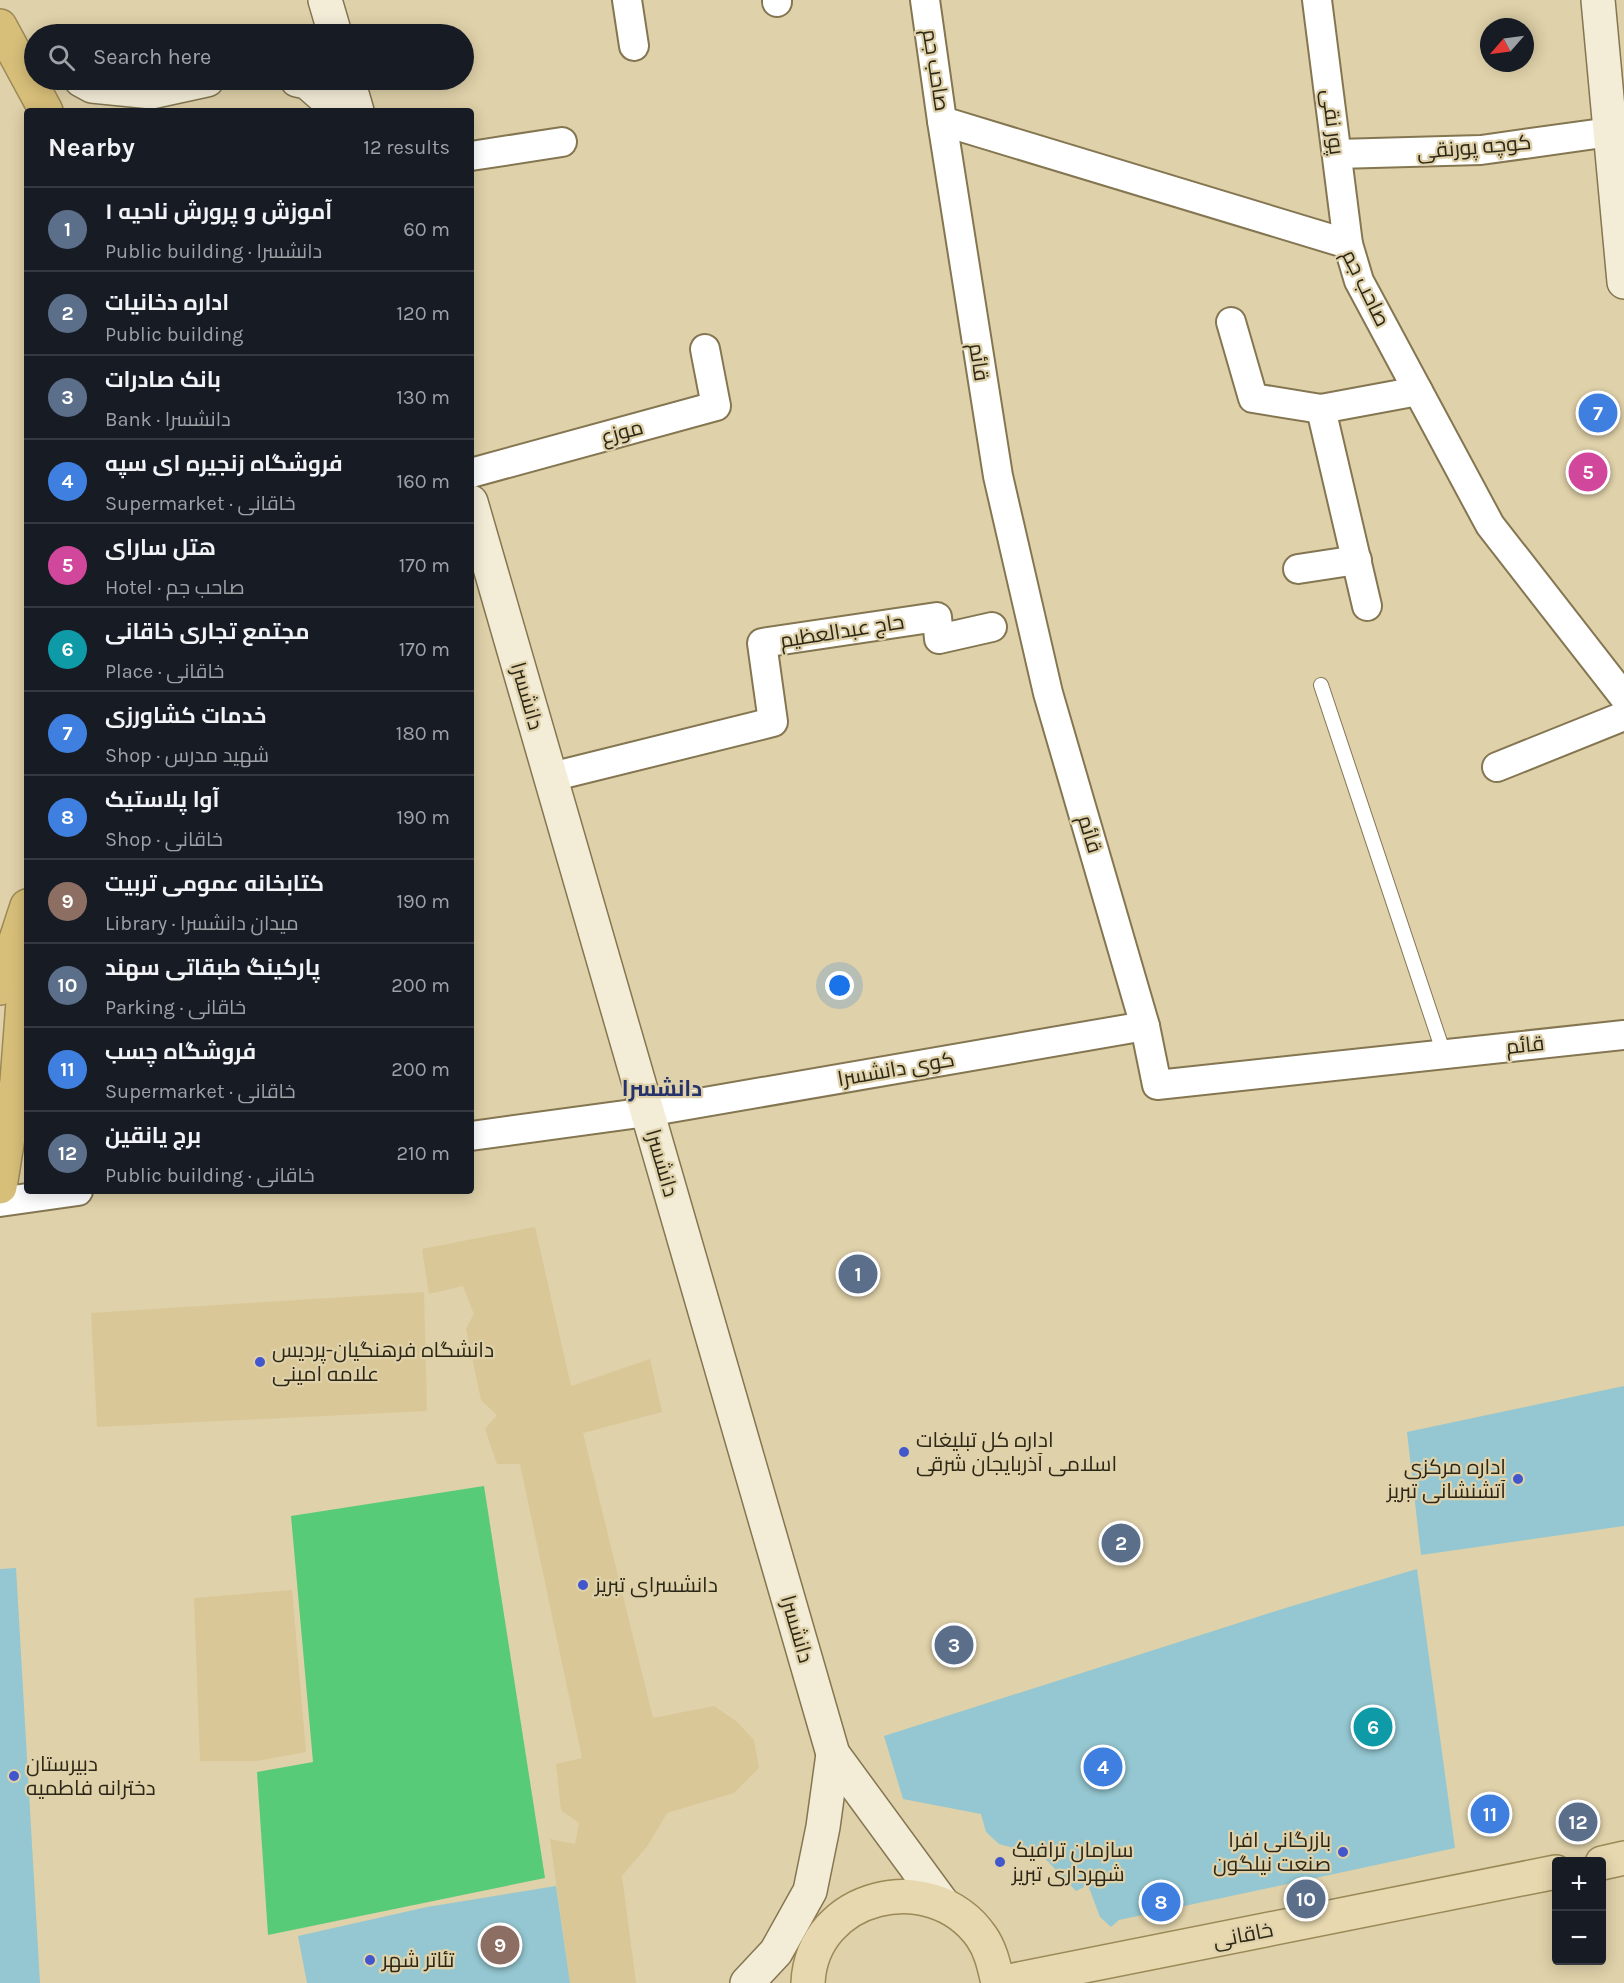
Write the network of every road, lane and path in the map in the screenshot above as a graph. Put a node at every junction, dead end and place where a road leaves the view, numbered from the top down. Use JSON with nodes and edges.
{"nodes":[{"id":1,"x":325,"y":0,"type":"edge"},
{"id":2,"x":627,"y":0,"type":"edge"},
{"id":3,"x":925,"y":0,"type":"edge"},
{"id":4,"x":1317,"y":0,"type":"edge"},
{"id":5,"x":1598,"y":0,"type":"edge"},
{"id":6,"x":332,"y":24,"type":"edge"},
{"id":7,"x":14,"y":38,"type":"edge"},
{"id":8,"x":634,"y":46,"type":"dead end"},
{"id":9,"x":24,"y":61,"type":"edge"},
{"id":10,"x":37,"y":90,"type":"edge"},
{"id":11,"x":132,"y":90,"type":"edge"},
{"id":12,"x":161,"y":90,"type":"edge"},
{"id":13,"x":316,"y":90,"type":"edge"},
{"id":14,"x":351,"y":90,"type":"edge"},
{"id":15,"x":45,"y":108,"type":"edge"},
{"id":16,"x":337,"y":108,"type":"edge"},
{"id":17,"x":356,"y":108,"type":"edge"},
{"id":18,"x":942,"y":121,"type":"junction"},
{"id":19,"x":1610,"y":132,"type":"junction"},
{"id":20,"x":562,"y":142,"type":"dead end"},
{"id":21,"x":1337,"y":154,"type":"junction"},
{"id":22,"x":474,"y":156,"type":"edge"},
{"id":23,"x":1348,"y":244,"type":"junction"},
{"id":24,"x":1624,"y":282,"type":"edge"},
{"id":25,"x":1231,"y":322,"type":"dead end"},
{"id":26,"x":705,"y":349,"type":"dead end"},
{"id":27,"x":1418,"y":391,"type":"junction"},
{"id":28,"x":1321,"y":409,"type":"junction"},
{"id":29,"x":474,"y":472,"type":"edge"},
{"id":30,"x":474,"y":512,"type":"edge"},
{"id":31,"x":1357,"y":560,"type":"junction"},
{"id":32,"x":1298,"y":569,"type":"dead end"},
{"id":33,"x":1367,"y":606,"type":"dead end"},
{"id":34,"x":992,"y":627,"type":"dead end"},
{"id":35,"x":1321,"y":685,"type":"dead end"},
{"id":36,"x":1624,"y":697,"type":"edge"},
{"id":37,"x":1624,"y":716,"type":"edge"},
{"id":38,"x":1497,"y":767,"type":"dead end"},
{"id":39,"x":551,"y":777,"type":"junction"},
{"id":40,"x":24,"y":915,"type":"edge"},
{"id":41,"x":0,"y":988,"type":"edge"},
{"id":42,"x":24,"y":989,"type":"edge"},
{"id":43,"x":1145,"y":1026,"type":"junction"},
{"id":44,"x":1624,"y":1035,"type":"edge"},
{"id":45,"x":1444,"y":1054,"type":"junction"},
{"id":46,"x":647,"y":1112,"type":"junction"},
{"id":47,"x":474,"y":1136,"type":"edge"},
{"id":48,"x":0,"y":1187,"type":"edge"},
{"id":49,"x":57,"y":1194,"type":"edge"},
{"id":50,"x":0,"y":1202,"type":"edge"},
{"id":51,"x":833,"y":1754,"type":"junction"},
{"id":52,"x":1624,"y":1858,"type":"edge"},
{"id":53,"x":1606,"y":1862,"type":"edge"},
{"id":54,"x":1552,"y":1873,"type":"edge"},
{"id":55,"x":943,"y":1904,"type":"junction"},
{"id":56,"x":1086,"y":1974,"type":"edge"},
{"id":57,"x":747,"y":1983,"type":"edge"},
{"id":58,"x":808,"y":1983,"type":"edge"},
{"id":59,"x":998,"y":1983,"type":"edge"}],
"edges":[{"from":1,"to":6,"type":"main road"},
{"from":2,"to":8,"type":"street"},
{"from":3,"to":18,"type":"street","name":"صاحب جم"},
{"from":4,"to":21,"type":"street","name":"پور نقی"},
{"from":5,"to":19,"type":"main road"},
{"from":7,"to":9,"type":"highway"},
{"from":10,"to":15,"type":"highway"},
{"from":11,"to":12,"type":"main road"},
{"from":13,"to":16,"type":"main road"},
{"from":14,"to":17,"type":"main road"},
{"from":18,"to":23,"type":"street","name":"صاحب جم"},
{"from":18,"to":43,"type":"street","name":"قائم"},
{"from":19,"to":21,"type":"street","name":"کوچه پورنقی"},
{"from":19,"to":24,"type":"main road"},
{"from":20,"to":22,"type":"street"},
{"from":21,"to":23,"type":"street","name":"پور نقی"},
{"from":23,"to":27,"type":"street","name":"صاحب جم"},
{"from":25,"to":28,"type":"street"},
{"from":26,"to":29,"type":"street","name":"موزع"},
{"from":27,"to":28,"type":"street"},
{"from":27,"to":36,"type":"street","name":"صاحب جم"},
{"from":28,"to":31,"type":"street"},
{"from":30,"to":39,"type":"main road","name":"دانشسرا"},
{"from":31,"to":32,"type":"street"},
{"from":31,"to":33,"type":"street"},
{"from":34,"to":39,"type":"street","name":"حاج عبدالعظیم"},
{"from":35,"to":45,"type":"lane"},
{"from":37,"to":38,"type":"street"},
{"from":39,"to":46,"type":"main road","name":"دانشسرا"},
{"from":40,"to":41,"type":"highway"},
{"from":42,"to":48,"type":"highway"},
{"from":43,"to":45,"type":"street","name":"قائم"},
{"from":43,"to":46,"type":"street","name":"کوی دانشسرا"},
{"from":44,"to":45,"type":"street","name":"قائم"},
{"from":46,"to":47,"type":"street","name":"کوی دانشسرا"},
{"from":46,"to":51,"type":"main road","name":"دانشسرا"},
{"from":49,"to":50,"type":"street"},
{"from":51,"to":55,"type":"main road"},
{"from":51,"to":57,"type":"main road"},
{"from":52,"to":53,"type":"main road"},
{"from":54,"to":56,"type":"main road","name":"خاقانی"},
{"from":55,"to":58,"type":"main road"},
{"from":55,"to":59,"type":"main road"},
{"from":56,"to":59,"type":"main road","name":"خاقانی"}]}
